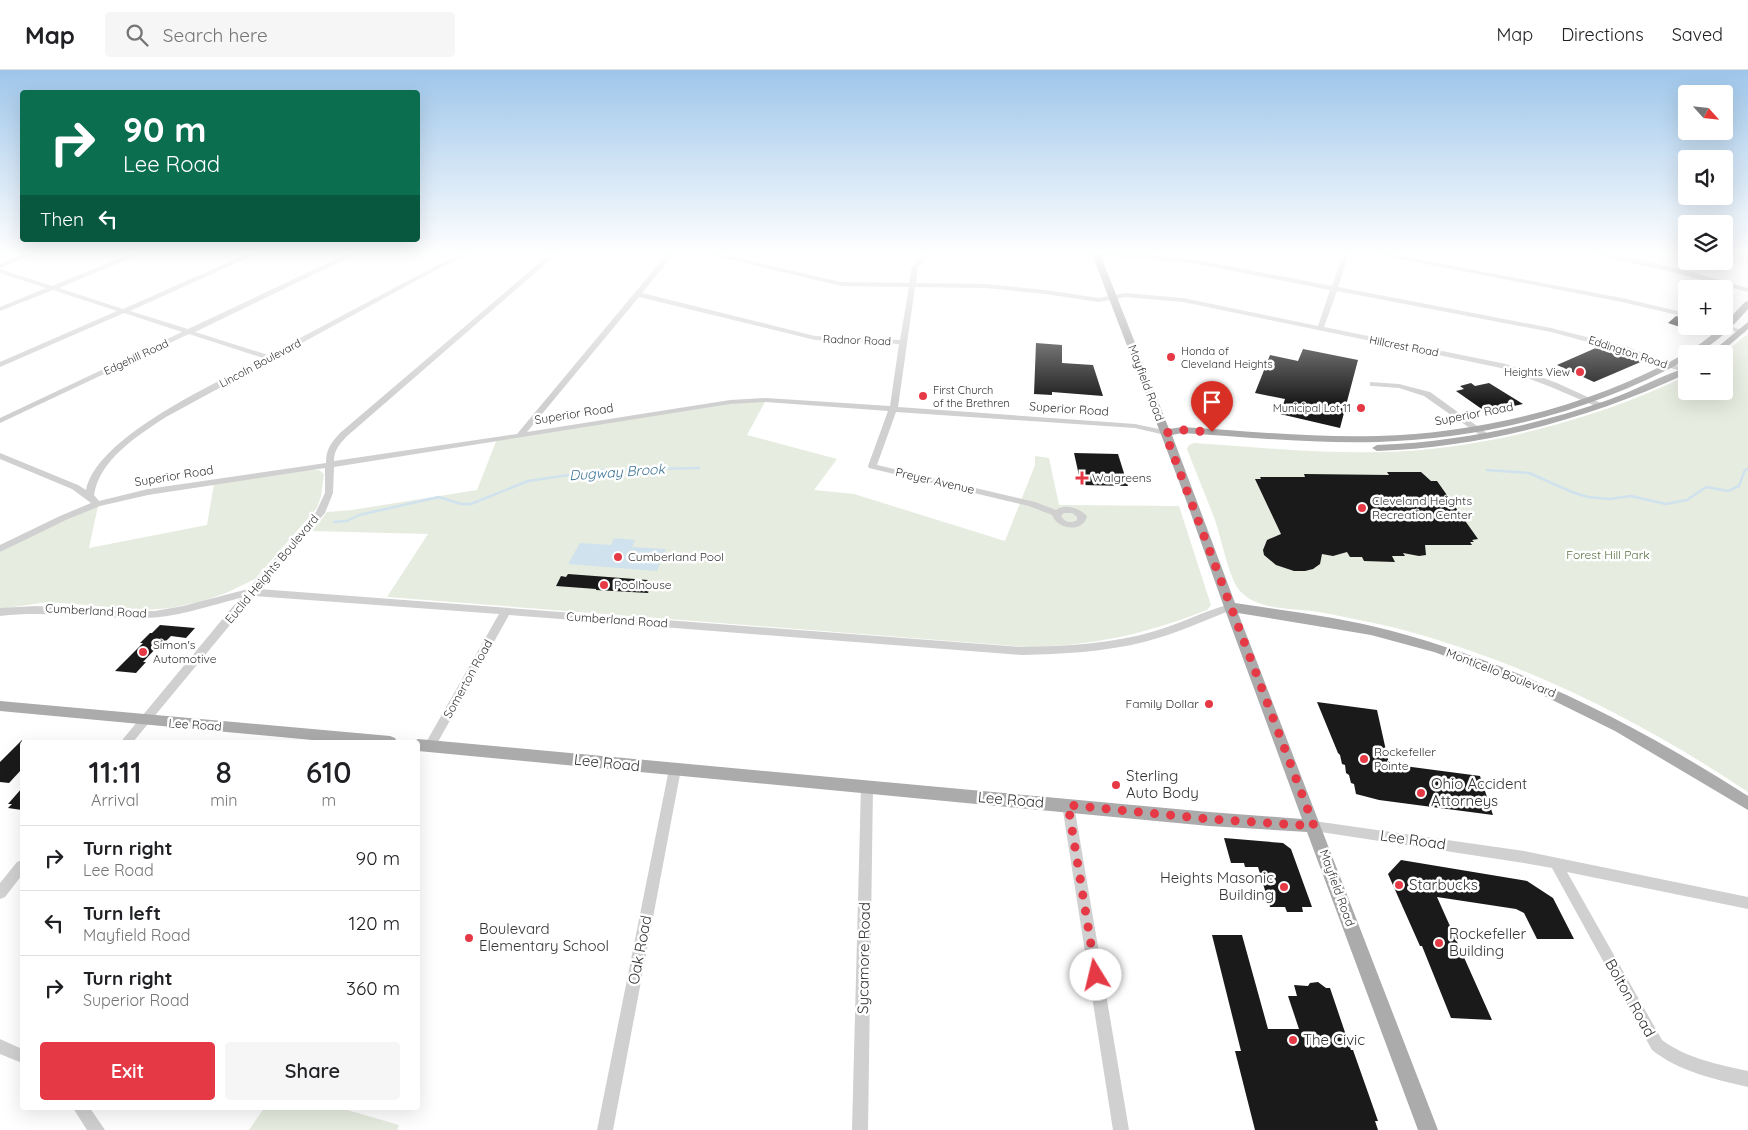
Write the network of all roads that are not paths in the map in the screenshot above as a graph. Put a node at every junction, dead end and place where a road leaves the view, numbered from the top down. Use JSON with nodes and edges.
{"nodes":[{"id":1,"x":14,"y":303,"type":"edge"},
{"id":2,"x":100,"y":303,"type":"edge"},
{"id":3,"x":140,"y":303,"type":"edge"},
{"id":4,"x":249,"y":303,"type":"edge"},
{"id":5,"x":370,"y":303,"type":"edge"},
{"id":6,"x":497,"y":303,"type":"edge"},
{"id":7,"x":630,"y":303,"type":"edge"},
{"id":8,"x":676,"y":303,"type":"edge"},
{"id":9,"x":909,"y":303,"type":"edge"},
{"id":10,"x":1115,"y":303,"type":"edge"},
{"id":11,"x":1198,"y":303,"type":"edge"},
{"id":12,"x":1329,"y":303,"type":"edge"},
{"id":13,"x":1415,"y":303,"type":"edge"},
{"id":14,"x":1637,"y":303,"type":"edge"},
{"id":15,"x":1748,"y":304,"type":"edge"},
{"id":16,"x":0,"y":309,"type":"edge"},
{"id":17,"x":123,"y":311,"type":"junction"},
{"id":18,"x":1678,"y":313,"type":"edge"},
{"id":19,"x":1733,"y":319,"type":"edge"},
{"id":20,"x":1745,"y":328,"type":"edge"},
{"id":21,"x":1320,"y":329,"type":"junction"},
{"id":22,"x":189,"y":332,"type":"junction"},
{"id":23,"x":1715,"y":335,"type":"edge"},
{"id":24,"x":903,"y":342,"type":"junction"},
{"id":25,"x":1702,"y":345,"type":"edge"},
{"id":26,"x":1724,"y":345,"type":"edge"},
{"id":27,"x":269,"y":358,"type":"junction"},
{"id":28,"x":1678,"y":360,"type":"edge"},
{"id":29,"x":0,"y":365,"type":"edge"},
{"id":30,"x":1670,"y":365,"type":"junction"},
{"id":31,"x":1678,"y":368,"type":"edge"},
{"id":32,"x":1678,"y":375,"type":"edge"},
{"id":33,"x":1373,"y":384,"type":"dead end"},
{"id":34,"x":1586,"y":400,"type":"junction"},
{"id":35,"x":1600,"y":406,"type":"junction"},
{"id":36,"x":894,"y":408,"type":"junction"},
{"id":37,"x":0,"y":421,"type":"edge"},
{"id":38,"x":1477,"y":428,"type":"junction"},
{"id":39,"x":1165,"y":433,"type":"junction"},
{"id":40,"x":520,"y":436,"type":"junction"},
{"id":41,"x":1487,"y":436,"type":"junction"},
{"id":42,"x":1415,"y":437,"type":"junction"},
{"id":43,"x":1320,"y":442,"type":"junction"},
{"id":44,"x":1424,"y":446,"type":"junction"},
{"id":45,"x":0,"y":456,"type":"edge"},
{"id":46,"x":329,"y":464,"type":"junction"},
{"id":47,"x":90,"y":496,"type":"junction"},
{"id":48,"x":97,"y":504,"type":"junction"},
{"id":49,"x":1057,"y":514,"type":"dead end"},
{"id":50,"x":0,"y":550,"type":"edge"},
{"id":51,"x":251,"y":592,"type":"junction"},
{"id":52,"x":1230,"y":607,"type":"junction"},
{"id":53,"x":506,"y":611,"type":"junction"},
{"id":54,"x":0,"y":612,"type":"edge"},
{"id":55,"x":0,"y":706,"type":"edge"},
{"id":56,"x":146,"y":721,"type":"junction"},
{"id":57,"x":129,"y":740,"type":"edge"},
{"id":58,"x":367,"y":740,"type":"edge"},
{"id":59,"x":424,"y":745,"type":"edge"},
{"id":60,"x":675,"y":769,"type":"junction"},
{"id":61,"x":867,"y":786,"type":"junction"},
{"id":62,"x":1748,"y":804,"type":"edge"},
{"id":63,"x":1068,"y":805,"type":"junction"},
{"id":64,"x":1314,"y":826,"type":"junction"},
{"id":65,"x":1556,"y":864,"type":"junction"},
{"id":66,"x":20,"y":868,"type":"edge"},
{"id":67,"x":0,"y":893,"type":"edge"},
{"id":68,"x":1748,"y":903,"type":"edge"},
{"id":69,"x":2,"y":1049,"type":"edge"},
{"id":70,"x":20,"y":1055,"type":"edge"},
{"id":71,"x":1748,"y":1079,"type":"edge"},
{"id":72,"x":82,"y":1110,"type":"edge"},
{"id":73,"x":97,"y":1130,"type":"edge"},
{"id":74,"x":605,"y":1130,"type":"edge"},
{"id":75,"x":860,"y":1130,"type":"edge"},
{"id":76,"x":1121,"y":1130,"type":"edge"},
{"id":77,"x":1428,"y":1130,"type":"edge"}],
"edges":[{"from":1,"to":16,"type":"street"},
{"from":2,"to":17,"type":"street"},
{"from":3,"to":17,"type":"street"},
{"from":4,"to":22,"type":"street","name":"Edgehill Road"},
{"from":5,"to":27,"type":"street","name":"Lincoln Boulevard"},
{"from":6,"to":46,"type":"street","name":"Euclid Heights Boulevard"},
{"from":7,"to":40,"type":"street"},
{"from":8,"to":24,"type":"street","name":"Radnor Road"},
{"from":9,"to":24,"type":"street"},
{"from":10,"to":39,"type":"main road","name":"Mayfield Road"},
{"from":11,"to":21,"type":"street","name":"Hillcrest Road"},
{"from":12,"to":21,"type":"street"},
{"from":13,"to":30,"type":"street","name":"Eddington Road"},
{"from":14,"to":18,"type":"street"},
{"from":15,"to":19,"type":"main road"},
{"from":17,"to":22,"type":"street"},
{"from":17,"to":29,"type":"street"},
{"from":20,"to":26,"type":"main road"},
{"from":21,"to":34,"type":"street","name":"Hillcrest Road"},
{"from":22,"to":27,"type":"street"},
{"from":22,"to":37,"type":"street","name":"Edgehill Road"},
{"from":23,"to":25,"type":"main road"},
{"from":24,"to":36,"type":"street"},
{"from":27,"to":47,"type":"street","name":"Lincoln Boulevard"},
{"from":28,"to":30,"type":"main road","name":"Superior Road"},
{"from":30,"to":31,"type":"street","name":"Eddington Road"},
{"from":30,"to":34,"type":"main road","name":"Superior Road"},
{"from":32,"to":35,"type":"main road","name":"Superior Road"},
{"from":33,"to":38,"type":"street"},
{"from":34,"to":35,"type":"street","name":"Hillcrest Road"},
{"from":34,"to":38,"type":"main road","name":"Superior Road"},
{"from":35,"to":41,"type":"main road","name":"Superior Road"},
{"from":36,"to":39,"type":"street","name":"Superior Road"},
{"from":36,"to":40,"type":"street","name":"Superior Road"},
{"from":36,"to":49,"type":"street","name":"Preyer Avenue"},
{"from":38,"to":41,"type":"street"},
{"from":38,"to":42,"type":"main road","name":"Superior Road"},
{"from":39,"to":43,"type":"main road","name":"Superior Road"},
{"from":39,"to":52,"type":"main road","name":"Mayfield Road"},
{"from":40,"to":46,"type":"street","name":"Superior Road"},
{"from":41,"to":44,"type":"main road","name":"Superior Road"},
{"from":42,"to":43,"type":"main road","name":"Superior Road"},
{"from":42,"to":44,"type":"main road"},
{"from":43,"to":44,"type":"main road","name":"Superior Road"},
{"from":45,"to":47,"type":"street"},
{"from":46,"to":48,"type":"street","name":"Superior Road"},
{"from":46,"to":51,"type":"street","name":"Euclid Heights Boulevard"},
{"from":47,"to":48,"type":"street"},
{"from":48,"to":50,"type":"street","name":"Superior Road"},
{"from":51,"to":53,"type":"street","name":"Cumberland Road"},
{"from":51,"to":54,"type":"street","name":"Cumberland Road"},
{"from":51,"to":56,"type":"street","name":"Euclid Heights Boulevard"},
{"from":52,"to":53,"type":"street","name":"Cumberland Road"},
{"from":52,"to":62,"type":"main road","name":"Monticello Boulevard"},
{"from":52,"to":64,"type":"main road","name":"Mayfield Road"},
{"from":53,"to":59,"type":"street","name":"Somerton Road"},
{"from":55,"to":56,"type":"main road","name":"Lee Road"},
{"from":56,"to":57,"type":"street","name":"Euclid Heights Boulevard"},
{"from":56,"to":58,"type":"main road","name":"Lee Road"},
{"from":59,"to":60,"type":"main road","name":"Lee Road"},
{"from":60,"to":61,"type":"main road","name":"Lee Road"},
{"from":60,"to":74,"type":"street","name":"Oak Road"},
{"from":61,"to":63,"type":"main road","name":"Lee Road"},
{"from":61,"to":75,"type":"street","name":"Sycamore Road"},
{"from":63,"to":64,"type":"main road","name":"Lee Road"},
{"from":63,"to":76,"type":"street"},
{"from":64,"to":65,"type":"street","name":"Lee Road"},
{"from":64,"to":77,"type":"main road","name":"Mayfield Road"},
{"from":65,"to":68,"type":"street","name":"Lee Road"},
{"from":65,"to":71,"type":"street","name":"Bolton Road"},
{"from":66,"to":67,"type":"street"},
{"from":69,"to":70,"type":"street"},
{"from":72,"to":73,"type":"street"}]}
